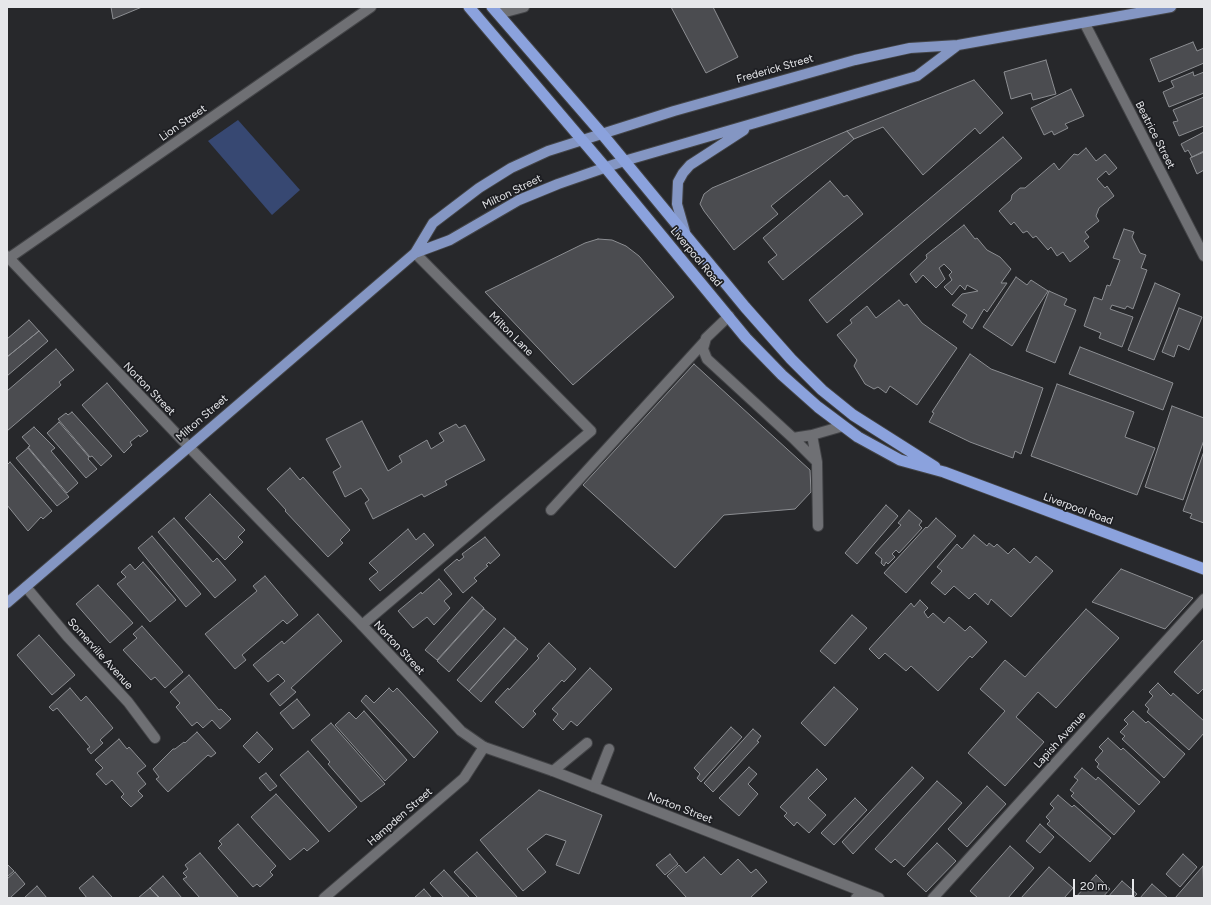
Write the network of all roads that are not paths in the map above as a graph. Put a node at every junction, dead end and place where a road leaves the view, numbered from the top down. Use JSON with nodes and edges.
{"nodes":[{"id":1,"x":371,"y":7,"type":"edge"},
{"id":2,"x":469,"y":7,"type":"edge"},
{"id":3,"x":524,"y":7,"type":"edge"},
{"id":4,"x":1171,"y":7,"type":"edge"},
{"id":5,"x":495,"y":10,"type":"edge"},
{"id":6,"x":1085,"y":24,"type":"junction"},
{"id":7,"x":958,"y":45,"type":"junction"},
{"id":8,"x":752,"y":124,"type":"junction"},
{"id":9,"x":603,"y":135,"type":"junction"},
{"id":10,"x":582,"y":141,"type":"junction"},
{"id":11,"x":624,"y":161,"type":"junction"},
{"id":12,"x":605,"y":168,"type":"junction"},
{"id":13,"x":686,"y":234,"type":"junction"},
{"id":14,"x":415,"y":253,"type":"junction"},
{"id":15,"x":1204,"y":256,"type":"edge"},
{"id":16,"x":8,"y":257,"type":"edge"},
{"id":17,"x":728,"y":316,"type":"junction"},
{"id":18,"x":705,"y":341,"type":"junction"},
{"id":19,"x":843,"y":426,"type":"junction"},
{"id":20,"x":812,"y":435,"type":"junction"},
{"id":21,"x":794,"y":438,"type":"junction"},
{"id":22,"x":188,"y":446,"type":"junction"},
{"id":23,"x":817,"y":462,"type":"junction"},
{"id":24,"x":944,"y":472,"type":"junction"},
{"id":25,"x":551,"y":510,"type":"dead end"},
{"id":26,"x":818,"y":526,"type":"dead end"},
{"id":27,"x":1204,"y":570,"type":"edge"},
{"id":28,"x":26,"y":587,"type":"junction"},
{"id":29,"x":1204,"y":599,"type":"edge"},
{"id":30,"x":7,"y":603,"type":"edge"},
{"id":31,"x":362,"y":625,"type":"junction"},
{"id":32,"x":155,"y":738,"type":"dead end"},
{"id":33,"x":587,"y":743,"type":"dead end"},
{"id":34,"x":484,"y":747,"type":"junction"},
{"id":35,"x":609,"y":749,"type":"dead end"},
{"id":36,"x":553,"y":771,"type":"junction"},
{"id":37,"x":594,"y":787,"type":"junction"},
{"id":38,"x":860,"y":895,"type":"edge"},
{"id":39,"x":324,"y":898,"type":"edge"},
{"id":40,"x":879,"y":898,"type":"edge"},
{"id":41,"x":933,"y":898,"type":"edge"}],
"edges":[{"from":1,"to":16,"type":"street","name":"Lion Street"},
{"from":2,"to":10,"type":"highway","name":"Liverpool Road"},
{"from":3,"to":5,"type":"street"},
{"from":4,"to":6,"type":"main road","name":"Frederick Street"},
{"from":5,"to":9,"type":"highway","name":"Liverpool Road"},
{"from":6,"to":7,"type":"main road","name":"Frederick Street"},
{"from":6,"to":15,"type":"street","name":"Beatrice Street"},
{"from":7,"to":8,"type":"main road","name":"Frederick Street"},
{"from":7,"to":9,"type":"main road","name":"Frederick Street"},
{"from":8,"to":11,"type":"main road","name":"Frederick Street"},
{"from":8,"to":13,"type":"main road"},
{"from":9,"to":10,"type":"main road","name":"Milton Street"},
{"from":9,"to":11,"type":"highway","name":"Liverpool Road"},
{"from":10,"to":12,"type":"highway","name":"Liverpool Road"},
{"from":10,"to":14,"type":"main road","name":"Milton Street"},
{"from":11,"to":12,"type":"main road","name":"Milton Street"},
{"from":11,"to":13,"type":"highway","name":"Liverpool Road"},
{"from":12,"to":14,"type":"main road","name":"Milton Street"},
{"from":12,"to":17,"type":"highway","name":"Liverpool Road"},
{"from":13,"to":24,"type":"highway","name":"Liverpool Road"},
{"from":14,"to":22,"type":"main road","name":"Milton Street"},
{"from":14,"to":31,"type":"street","name":"Milton Lane"},
{"from":16,"to":22,"type":"street","name":"Norton Street"},
{"from":17,"to":18,"type":"street"},
{"from":17,"to":19,"type":"highway","name":"Liverpool Road"},
{"from":18,"to":21,"type":"street"},
{"from":18,"to":25,"type":"street"},
{"from":19,"to":20,"type":"street"},
{"from":19,"to":24,"type":"highway","name":"Liverpool Road"},
{"from":20,"to":21,"type":"street"},
{"from":20,"to":23,"type":"street"},
{"from":21,"to":23,"type":"street"},
{"from":22,"to":28,"type":"main road","name":"Milton Street"},
{"from":22,"to":31,"type":"street","name":"Norton Street"},
{"from":23,"to":26,"type":"street"},
{"from":24,"to":27,"type":"highway","name":"Liverpool Road"},
{"from":28,"to":30,"type":"main road","name":"Milton Street"},
{"from":28,"to":32,"type":"street","name":"Somerville Avenue"},
{"from":29,"to":41,"type":"street","name":"Lapish Avenue"},
{"from":31,"to":34,"type":"street","name":"Norton Street"},
{"from":33,"to":36,"type":"street"},
{"from":34,"to":36,"type":"street","name":"Norton Street"},
{"from":34,"to":39,"type":"street","name":"Hampden Street"},
{"from":35,"to":37,"type":"street"},
{"from":36,"to":37,"type":"street","name":"Norton Street"},
{"from":37,"to":38,"type":"street","name":"Norton Street"},
{"from":38,"to":40,"type":"street","name":"Norton Street"}]}
